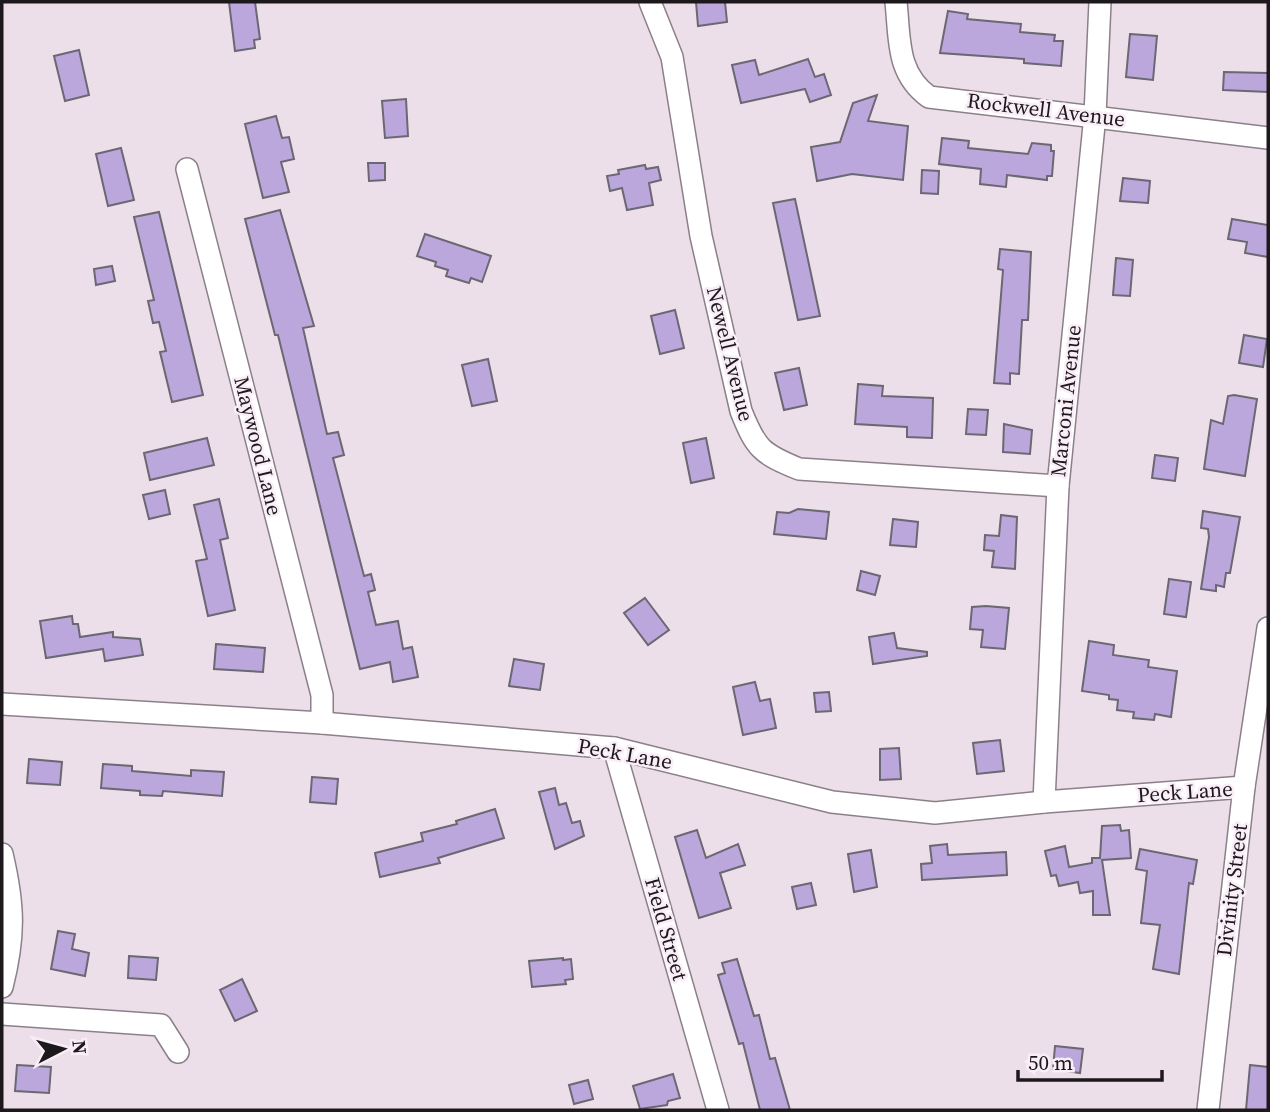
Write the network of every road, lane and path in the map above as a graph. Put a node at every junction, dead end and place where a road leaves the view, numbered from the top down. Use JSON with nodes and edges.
{"nodes":[{"id":1,"x":650,"y":2,"type":"edge"},
{"id":2,"x":896,"y":2,"type":"edge"},
{"id":3,"x":1100,"y":2,"type":"edge"},
{"id":4,"x":1095,"y":115,"type":"junction"},
{"id":5,"x":1268,"y":138,"type":"edge"},
{"id":6,"x":187,"y":170,"type":"dead end"},
{"id":7,"x":1058,"y":486,"type":"junction"},
{"id":8,"x":1268,"y":628,"type":"edge"},
{"id":9,"x":2,"y":704,"type":"edge"},
{"id":10,"x":322,"y":723,"type":"junction"},
{"id":11,"x":614,"y":748,"type":"junction"},
{"id":12,"x":1244,"y":787,"type":"junction"},
{"id":13,"x":1044,"y":802,"type":"junction"},
{"id":14,"x":2,"y":854,"type":"edge"},
{"id":15,"x":2,"y":987,"type":"edge"},
{"id":16,"x":2,"y":1014,"type":"edge"},
{"id":17,"x":178,"y":1052,"type":"dead end"},
{"id":18,"x":718,"y":1110,"type":"edge"},
{"id":19,"x":1208,"y":1110,"type":"edge"}],
"edges":[{"from":1,"to":7,"type":"street","name":"Newell Avenue"},
{"from":2,"to":4,"type":"street","name":"Rockwell Avenue"},
{"from":3,"to":4,"type":"street","name":"Marconi Avenue"},
{"from":4,"to":5,"type":"street","name":"Rockwell Avenue"},
{"from":4,"to":7,"type":"street","name":"Marconi Avenue"},
{"from":6,"to":10,"type":"street","name":"Maywood Lane"},
{"from":7,"to":13,"type":"street","name":"Marconi Avenue"},
{"from":8,"to":12,"type":"street","name":"Divinity Street"},
{"from":9,"to":10,"type":"street","name":"Peck Lane"},
{"from":10,"to":11,"type":"street","name":"Peck Lane"},
{"from":11,"to":13,"type":"street","name":"Peck Lane"},
{"from":11,"to":18,"type":"street","name":"Field Street"},
{"from":12,"to":13,"type":"street","name":"Peck Lane"},
{"from":12,"to":19,"type":"street","name":"Divinity Street"},
{"from":14,"to":15,"type":"street"},
{"from":16,"to":17,"type":"street"}]}
